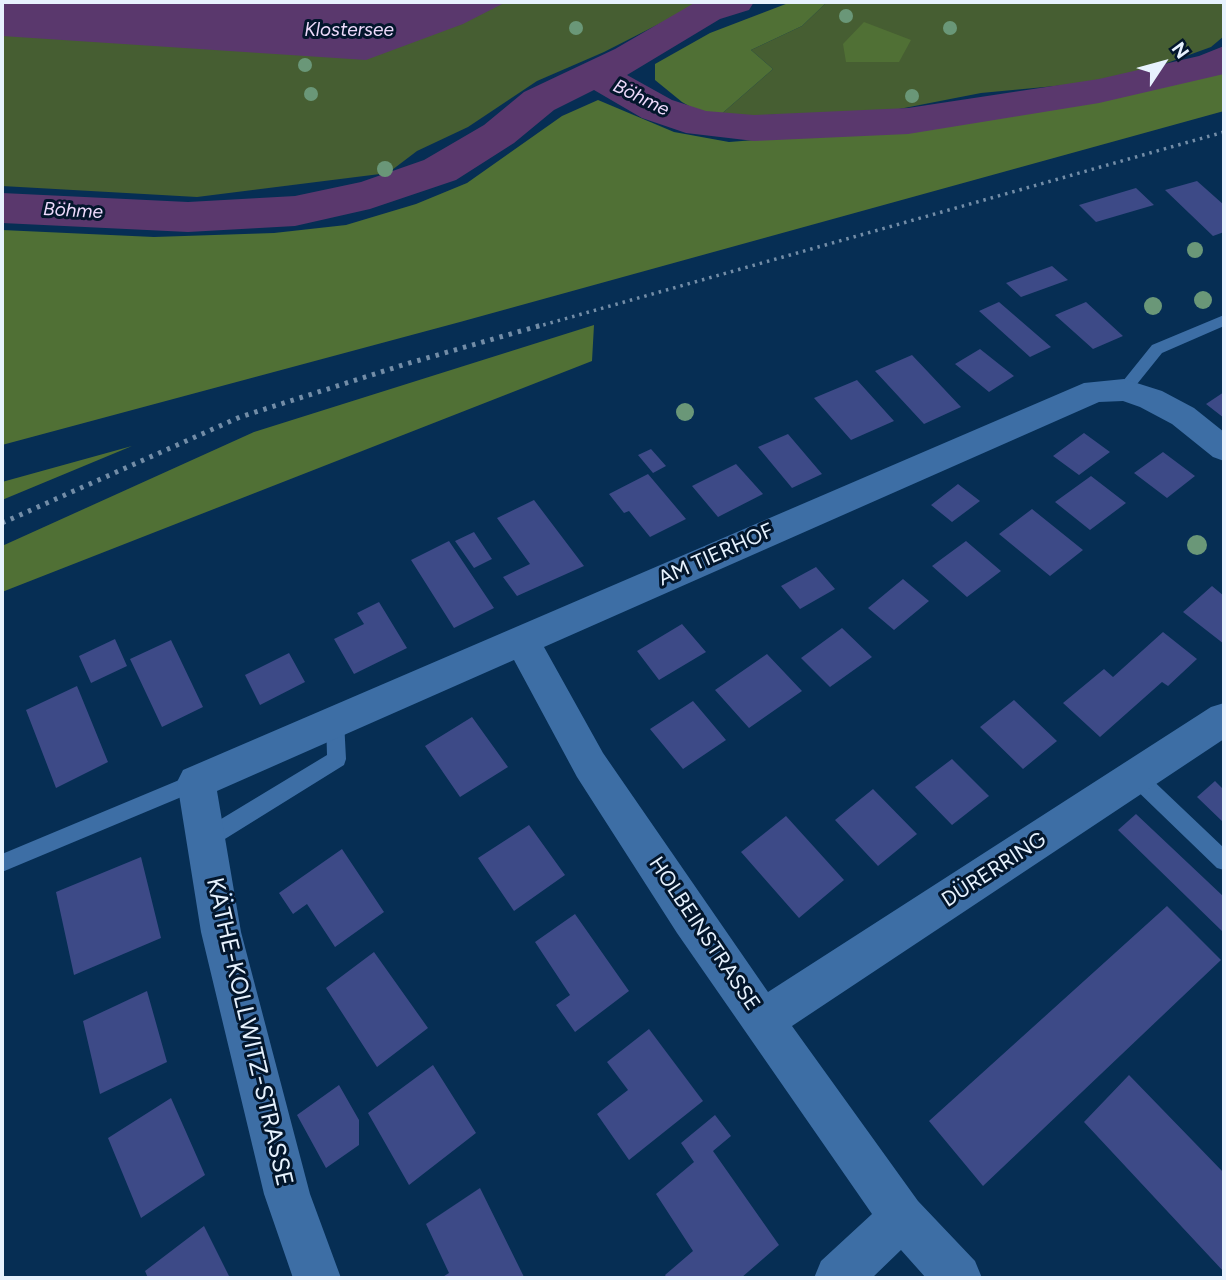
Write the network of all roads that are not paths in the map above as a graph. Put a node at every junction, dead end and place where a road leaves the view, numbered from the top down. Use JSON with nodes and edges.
{"nodes":[{"id":1,"x":1224,"y":320,"type":"edge"},
{"id":2,"x":1124,"y":390,"type":"junction"},
{"id":3,"x":1224,"y":449,"type":"edge"},
{"id":4,"x":522,"y":640,"type":"junction"},
{"id":5,"x":1224,"y":719,"type":"edge"},
{"id":6,"x":335,"y":721,"type":"junction"},
{"id":7,"x":1136,"y":777,"type":"junction"},
{"id":8,"x":195,"y":782,"type":"junction"},
{"id":9,"x":205,"y":840,"type":"junction"},
{"id":10,"x":1224,"y":861,"type":"edge"},
{"id":11,"x":2,"y":863,"type":"edge"},
{"id":12,"x":763,"y":1020,"type":"junction"},
{"id":13,"x":902,"y":1216,"type":"junction"},
{"id":14,"x":317,"y":1278,"type":"edge"},
{"id":15,"x":838,"y":1278,"type":"edge"},
{"id":16,"x":958,"y":1278,"type":"edge"}],
"edges":[{"from":1,"to":2,"type":"lane"},
{"from":2,"to":3,"type":"street"},
{"from":2,"to":4,"type":"street","name":"AM TIERHOF"},
{"from":4,"to":6,"type":"street","name":"AM TIERHOF"},
{"from":4,"to":12,"type":"street","name":"HOLBEINSTRASSE"},
{"from":5,"to":7,"type":"street","name":"DÜRERRING"},
{"from":6,"to":8,"type":"street","name":"AM TIERHOF"},
{"from":6,"to":9,"type":"lane"},
{"from":7,"to":10,"type":"lane"},
{"from":7,"to":12,"type":"street","name":"DÜRERRING"},
{"from":8,"to":9,"type":"street","name":"KÄTHE-KOLLWITZ-STRASSE"},
{"from":8,"to":11,"type":"lane"},
{"from":9,"to":14,"type":"street","name":"KÄTHE-KOLLWITZ-STRASSE"},
{"from":12,"to":13,"type":"street","name":"HOLBEINSTRASSE"},
{"from":13,"to":15,"type":"street"},
{"from":13,"to":16,"type":"street"}]}
